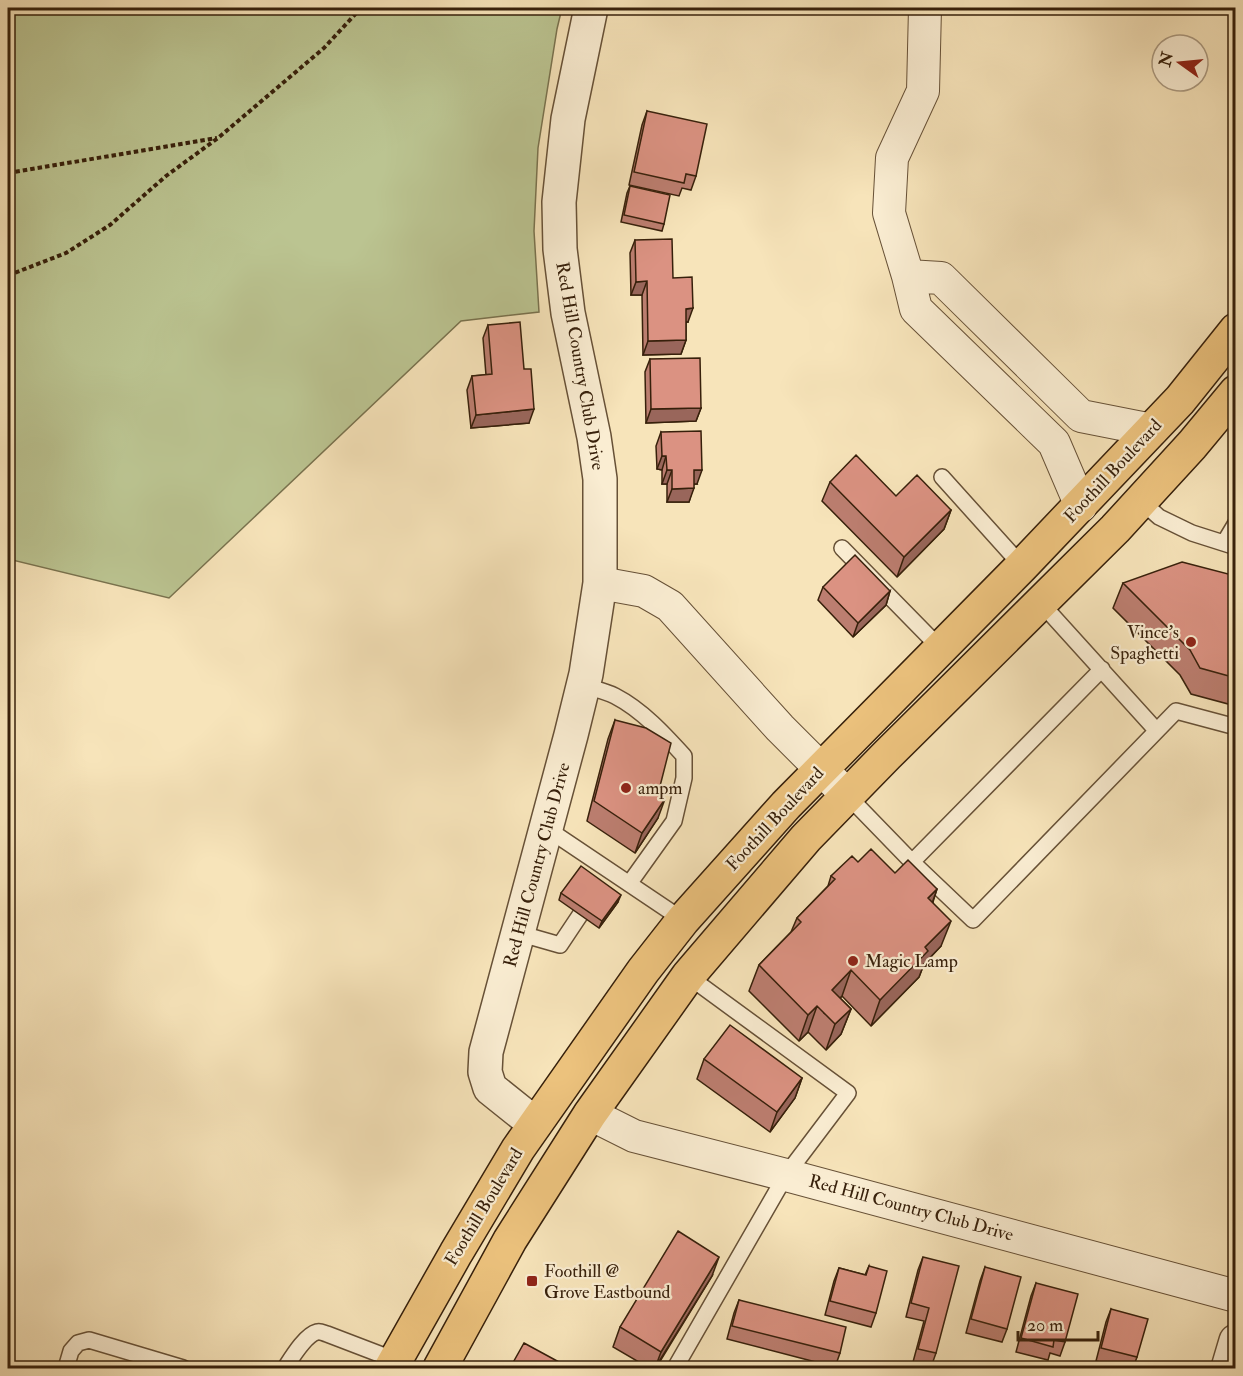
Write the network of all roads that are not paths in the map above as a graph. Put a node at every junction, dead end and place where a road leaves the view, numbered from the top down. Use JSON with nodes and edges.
{"nodes":[{"id":1,"x":591,"y":8,"type":"edge"},
{"id":2,"x":925,"y":8,"type":"edge"},
{"id":3,"x":908,"y":276,"type":"junction"},
{"id":4,"x":968,"y":305,"type":"junction"},
{"id":5,"x":1236,"y":330,"type":"edge"},
{"id":6,"x":941,"y":334,"type":"junction"},
{"id":7,"x":1236,"y":392,"type":"edge"},
{"id":8,"x":1081,"y":416,"type":"junction"},
{"id":9,"x":1152,"y":430,"type":"junction"},
{"id":10,"x":1054,"y":443,"type":"junction"},
{"id":11,"x":942,"y":477,"type":"dead end"},
{"id":12,"x":1141,"y":501,"type":"junction"},
{"id":13,"x":1081,"y":506,"type":"junction"},
{"id":14,"x":1236,"y":523,"type":"edge"},
{"id":15,"x":1230,"y":545,"type":"edge"},
{"id":16,"x":842,"y":548,"type":"dead end"},
{"id":17,"x":1022,"y":566,"type":"junction"},
{"id":18,"x":600,"y":583,"type":"junction"},
{"id":19,"x":1041,"y":603,"type":"junction"},
{"id":20,"x":941,"y":649,"type":"junction"},
{"id":21,"x":1102,"y":669,"type":"junction"},
{"id":22,"x":584,"y":685,"type":"junction"},
{"id":23,"x":1236,"y":727,"type":"edge"},
{"id":24,"x":1156,"y":730,"type":"junction"},
{"id":25,"x":821,"y":769,"type":"junction"},
{"id":26,"x":847,"y":795,"type":"junction"},
{"id":27,"x":546,"y":828,"type":"junction"},
{"id":28,"x":912,"y":862,"type":"junction"},
{"id":29,"x":629,"y":884,"type":"junction"},
{"id":30,"x":580,"y":915,"type":"edge"},
{"id":31,"x":683,"y":920,"type":"junction"},
{"id":32,"x":518,"y":933,"type":"junction"},
{"id":33,"x":688,"y":976,"type":"junction"},
{"id":34,"x":590,"y":1114,"type":"junction"},
{"id":35,"x":535,"y":1124,"type":"junction"},
{"id":36,"x":786,"y":1175,"type":"junction"},
{"id":37,"x":1236,"y":1296,"type":"edge"},
{"id":38,"x":1236,"y":1341,"type":"edge"},
{"id":39,"x":393,"y":1364,"type":"edge"},
{"id":40,"x":66,"y":1368,"type":"edge"},
{"id":41,"x":183,"y":1368,"type":"edge"},
{"id":42,"x":285,"y":1368,"type":"edge"},
{"id":43,"x":440,"y":1368,"type":"edge"},
{"id":44,"x":675,"y":1368,"type":"edge"},
{"id":45,"x":1228,"y":1368,"type":"edge"}],
"edges":[{"from":1,"to":18,"type":"street","name":"Red Hill Country Club Drive"},
{"from":2,"to":3,"type":"street"},
{"from":3,"to":4,"type":"street"},
{"from":3,"to":6,"type":"street"},
{"from":4,"to":6,"type":"street"},
{"from":4,"to":8,"type":"street"},
{"from":5,"to":9,"type":"main road","name":"Foothill Boulevard"},
{"from":6,"to":10,"type":"street"},
{"from":7,"to":12,"type":"main road","name":"Foothill Boulevard"},
{"from":8,"to":9,"type":"street"},
{"from":8,"to":10,"type":"street"},
{"from":9,"to":13,"type":"main road","name":"Foothill Boulevard"},
{"from":10,"to":13,"type":"street"},
{"from":11,"to":17,"type":"lane"},
{"from":12,"to":15,"type":"lane"},
{"from":12,"to":19,"type":"main road","name":"Foothill Boulevard"},
{"from":13,"to":17,"type":"main road","name":"Foothill Boulevard"},
{"from":14,"to":15,"type":"lane"},
{"from":16,"to":20,"type":"lane"},
{"from":17,"to":20,"type":"main road","name":"Foothill Boulevard"},
{"from":18,"to":22,"type":"street","name":"Red Hill Country Club Drive"},
{"from":18,"to":25,"type":"street"},
{"from":19,"to":21,"type":"lane"},
{"from":19,"to":26,"type":"main road","name":"Foothill Boulevard"},
{"from":20,"to":25,"type":"main road","name":"Foothill Boulevard"},
{"from":21,"to":24,"type":"lane"},
{"from":21,"to":28,"type":"lane"},
{"from":22,"to":27,"type":"street","name":"Red Hill Country Club Drive"},
{"from":22,"to":29,"type":"lane"},
{"from":23,"to":24,"type":"lane"},
{"from":24,"to":28,"type":"lane"},
{"from":25,"to":26,"type":"street"},
{"from":25,"to":31,"type":"main road","name":"Foothill Boulevard"},
{"from":26,"to":28,"type":"lane"},
{"from":26,"to":33,"type":"main road","name":"Foothill Boulevard"},
{"from":27,"to":29,"type":"lane"},
{"from":27,"to":32,"type":"street","name":"Red Hill Country Club Drive"},
{"from":29,"to":31,"type":"lane"},
{"from":30,"to":32,"type":"lane"},
{"from":31,"to":35,"type":"main road","name":"Foothill Boulevard"},
{"from":32,"to":35,"type":"street","name":"Red Hill Country Club Drive"},
{"from":33,"to":34,"type":"main road","name":"Foothill Boulevard"},
{"from":33,"to":36,"type":"lane"},
{"from":34,"to":36,"type":"street","name":"Red Hill Country Club Drive"},
{"from":34,"to":43,"type":"main road","name":"Foothill Boulevard"},
{"from":35,"to":39,"type":"main road","name":"Foothill Boulevard"},
{"from":36,"to":37,"type":"street","name":"Red Hill Country Club Drive"},
{"from":36,"to":44,"type":"lane"},
{"from":38,"to":45,"type":"street"},
{"from":39,"to":42,"type":"lane"},
{"from":40,"to":41,"type":"lane"}]}
